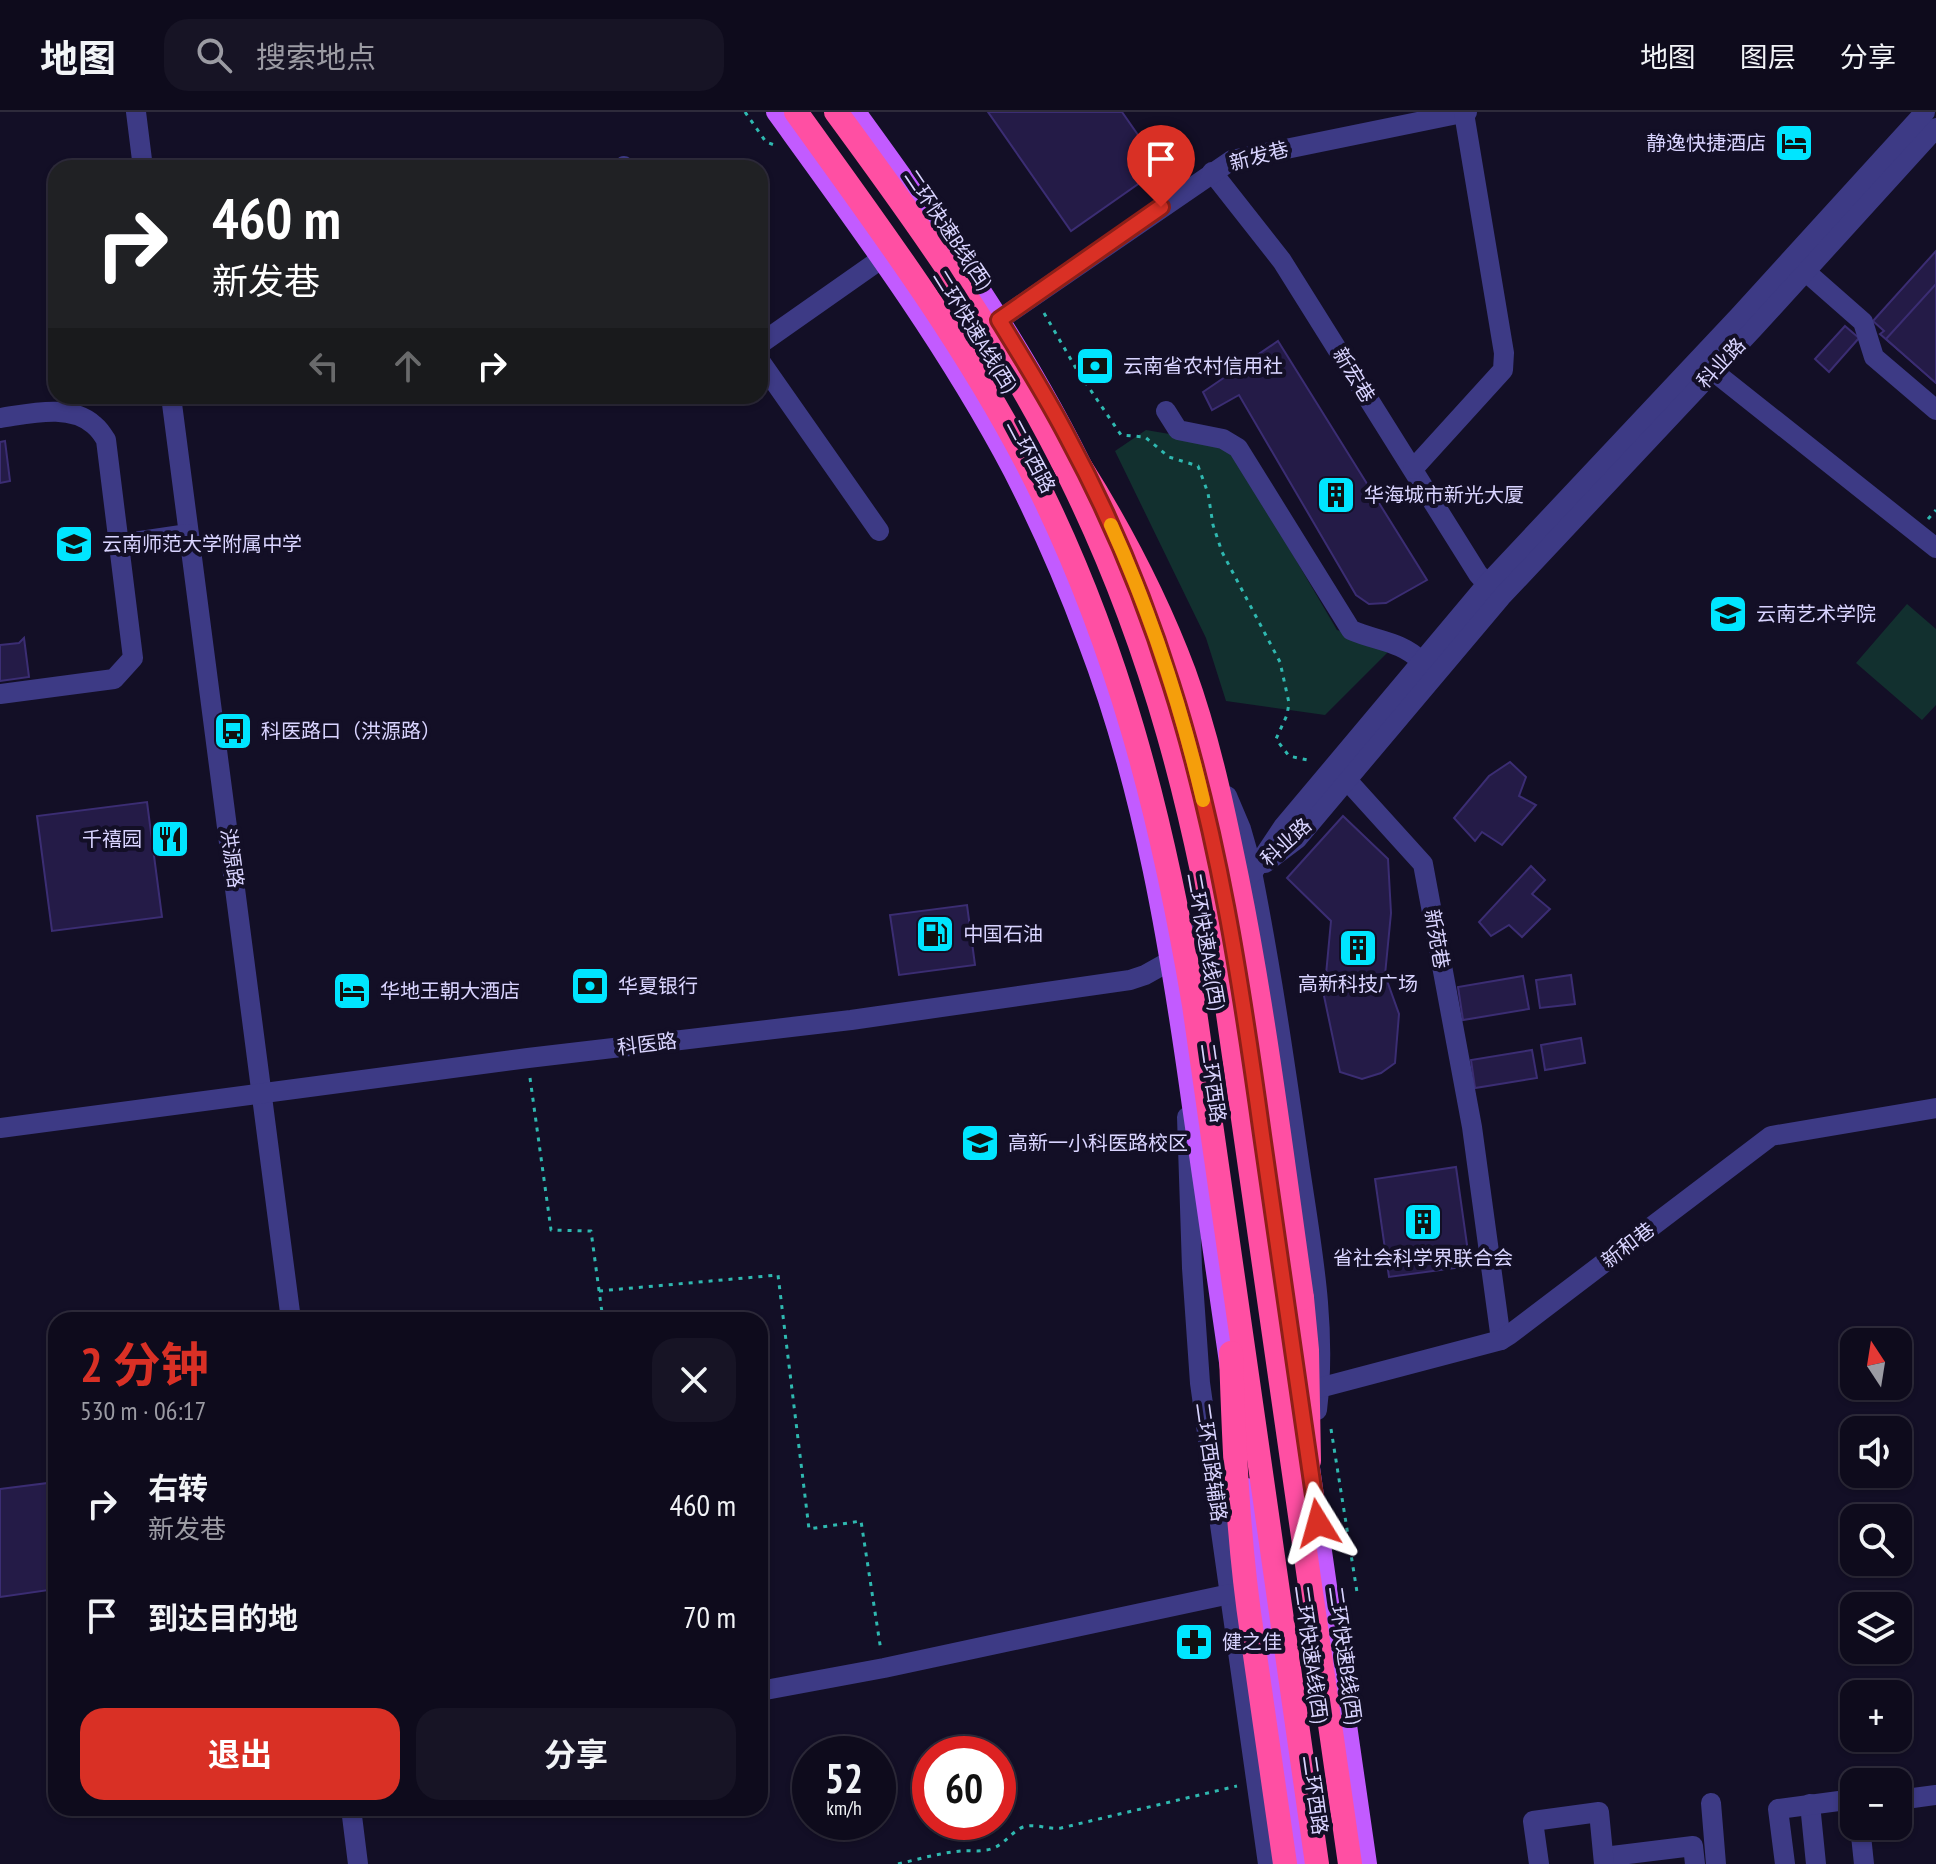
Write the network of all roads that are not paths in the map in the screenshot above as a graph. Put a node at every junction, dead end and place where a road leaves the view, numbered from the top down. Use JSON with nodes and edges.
{"nodes":[{"id":1,"x":136,"y":112,"type":"edge"},
{"id":2,"x":776,"y":112,"type":"edge"},
{"id":3,"x":796,"y":112,"type":"edge"},
{"id":4,"x":836,"y":112,"type":"edge"},
{"id":5,"x":856,"y":112,"type":"edge"},
{"id":6,"x":1466,"y":112,"type":"edge"},
{"id":7,"x":1925,"y":112,"type":"edge"},
{"id":8,"x":1936,"y":128,"type":"edge"},
{"id":9,"x":142,"y":160,"type":"edge"},
{"id":10,"x":1212,"y":172,"type":"junction"},
{"id":11,"x":881,"y":259,"type":"junction"},
{"id":12,"x":1805,"y":271,"type":"junction"},
{"id":13,"x":999,"y":320,"type":"junction"},
{"id":14,"x":768,"y":338,"type":"edge"},
{"id":15,"x":1007,"y":363,"type":"junction"},
{"id":16,"x":1713,"y":371,"type":"junction"},
{"id":17,"x":768,"y":372,"type":"edge"},
{"id":18,"x":172,"y":404,"type":"edge"},
{"id":19,"x":1936,"y":410,"type":"edge"},
{"id":20,"x":1166,"y":411,"type":"dead end"},
{"id":21,"x":0,"y":418,"type":"edge"},
{"id":22,"x":1413,"y":469,"type":"junction"},
{"id":23,"x":879,"y":531,"type":"dead end"},
{"id":24,"x":188,"y":534,"type":"junction"},
{"id":25,"x":120,"y":544,"type":"junction"},
{"id":26,"x":1936,"y":548,"type":"edge"},
{"id":27,"x":1487,"y":584,"type":"junction"},
{"id":28,"x":1421,"y":661,"type":"junction"},
{"id":29,"x":0,"y":694,"type":"edge"},
{"id":30,"x":1181,"y":716,"type":"junction"},
{"id":31,"x":1346,"y":779,"type":"junction"},
{"id":32,"x":1253,"y":872,"type":"junction"},
{"id":33,"x":1226,"y":906,"type":"junction"},
{"id":34,"x":1170,"y":961,"type":"junction"},
{"id":35,"x":1186,"y":1057,"type":"junction"},
{"id":36,"x":263,"y":1094,"type":"junction"},
{"id":37,"x":1936,"y":1108,"type":"edge"},
{"id":38,"x":0,"y":1128,"type":"edge"},
{"id":39,"x":1223,"y":1207,"type":"junction"},
{"id":40,"x":290,"y":1312,"type":"edge"},
{"id":41,"x":1501,"y":1340,"type":"junction"},
{"id":42,"x":1319,"y":1388,"type":"junction"},
{"id":43,"x":1309,"y":1461,"type":"junction"},
{"id":44,"x":1230,"y":1594,"type":"junction"},
{"id":45,"x":768,"y":1690,"type":"edge"},
{"id":46,"x":1936,"y":1795,"type":"edge"},
{"id":47,"x":1912,"y":1798,"type":"edge"},
{"id":48,"x":1840,"y":1801,"type":"edge"},
{"id":49,"x":1711,"y":1803,"type":"dead end"},
{"id":50,"x":1810,"y":1804,"type":"junction"},
{"id":51,"x":352,"y":1816,"type":"edge"},
{"id":52,"x":1861,"y":1840,"type":"edge"},
{"id":53,"x":1604,"y":1860,"type":"edge"},
{"id":54,"x":358,"y":1864,"type":"edge"},
{"id":55,"x":1268,"y":1864,"type":"edge"},
{"id":56,"x":1285,"y":1864,"type":"edge"},
{"id":57,"x":1301,"y":1864,"type":"edge"},
{"id":58,"x":1317,"y":1864,"type":"edge"},
{"id":59,"x":1350,"y":1864,"type":"edge"},
{"id":60,"x":1367,"y":1864,"type":"edge"},
{"id":61,"x":1539,"y":1864,"type":"edge"},
{"id":62,"x":1695,"y":1864,"type":"edge"},
{"id":63,"x":1716,"y":1864,"type":"edge"},
{"id":64,"x":1785,"y":1864,"type":"edge"},
{"id":65,"x":1816,"y":1864,"type":"edge"},
{"id":66,"x":1864,"y":1864,"type":"edge"}],
"edges":[{"from":1,"to":9,"type":"street"},
{"from":2,"to":11,"type":"main road","name":"二环西路"},
{"from":3,"to":39,"type":"highway","name":"二环快速A线(西)","bridge":true},
{"from":4,"to":15,"type":"highway","name":"二环快速B线(西)","bridge":true},
{"from":5,"to":13,"type":"main road","name":"二环西路"},
{"from":6,"to":10,"type":"street","name":"新发巷"},
{"from":6,"to":22,"type":"street"},
{"from":7,"to":27,"type":"street","name":"科业路"},
{"from":8,"to":12,"type":"street","name":"科业路"},
{"from":10,"to":13,"type":"street","name":"新发巷"},
{"from":10,"to":22,"type":"street","name":"新宏巷"},
{"from":11,"to":14,"type":"street"},
{"from":11,"to":34,"type":"main road","name":"二环西路"},
{"from":12,"to":16,"type":"street","name":"科业路"},
{"from":12,"to":19,"type":"street"},
{"from":13,"to":30,"type":"main road","name":"二环西路"},
{"from":15,"to":43,"type":"highway","bridge":true},
{"from":15,"to":59,"type":"highway","name":"二环快速B线(西)","bridge":true},
{"from":16,"to":26,"type":"street"},
{"from":16,"to":31,"type":"street","name":"科业路"},
{"from":17,"to":23,"type":"street"},
{"from":18,"to":24,"type":"street","name":"洪源路"},
{"from":20,"to":28,"type":"street"},
{"from":21,"to":25,"type":"street"},
{"from":22,"to":27,"type":"street","name":"新宏巷"},
{"from":24,"to":25,"type":"street"},
{"from":24,"to":36,"type":"street","name":"洪源路"},
{"from":25,"to":29,"type":"street"},
{"from":27,"to":28,"type":"street","name":"科业路"},
{"from":28,"to":32,"type":"street","name":"科业路"},
{"from":30,"to":32,"type":"street"},
{"from":30,"to":33,"type":"main road","name":"二环西路"},
{"from":31,"to":32,"type":"street","name":"科业路"},
{"from":31,"to":41,"type":"street","name":"新苑巷"},
{"from":32,"to":33,"type":"street","name":"科医路"},
{"from":32,"to":42,"type":"street"},
{"from":33,"to":34,"type":"street","name":"科医路"},
{"from":33,"to":43,"type":"main road","name":"二环西路"},
{"from":34,"to":35,"type":"main road","name":"二环西路"},
{"from":34,"to":36,"type":"street","name":"科医路"},
{"from":35,"to":44,"type":"street","name":"二环西路辅路"},
{"from":35,"to":57,"type":"main road","name":"二环西路"},
{"from":36,"to":38,"type":"street","name":"科医路"},
{"from":36,"to":40,"type":"street","name":"洪源路"},
{"from":37,"to":41,"type":"street","name":"新和巷"},
{"from":39,"to":56,"type":"highway","bridge":true},
{"from":39,"to":58,"type":"highway","name":"二环快速A线(西)","bridge":true},
{"from":41,"to":42,"type":"street","name":"新和巷"},
{"from":42,"to":43,"type":"street"},
{"from":43,"to":60,"type":"main road","name":"二环西路"},
{"from":44,"to":45,"type":"street"},
{"from":44,"to":55,"type":"street","name":"二环西路辅路"},
{"from":46,"to":47,"type":"street"},
{"from":48,"to":50,"type":"street"},
{"from":49,"to":63,"type":"street"},
{"from":50,"to":64,"type":"street"},
{"from":50,"to":65,"type":"street"},
{"from":51,"to":54,"type":"street"},
{"from":52,"to":66,"type":"street"},
{"from":53,"to":61,"type":"street"},
{"from":53,"to":62,"type":"street"}]}
